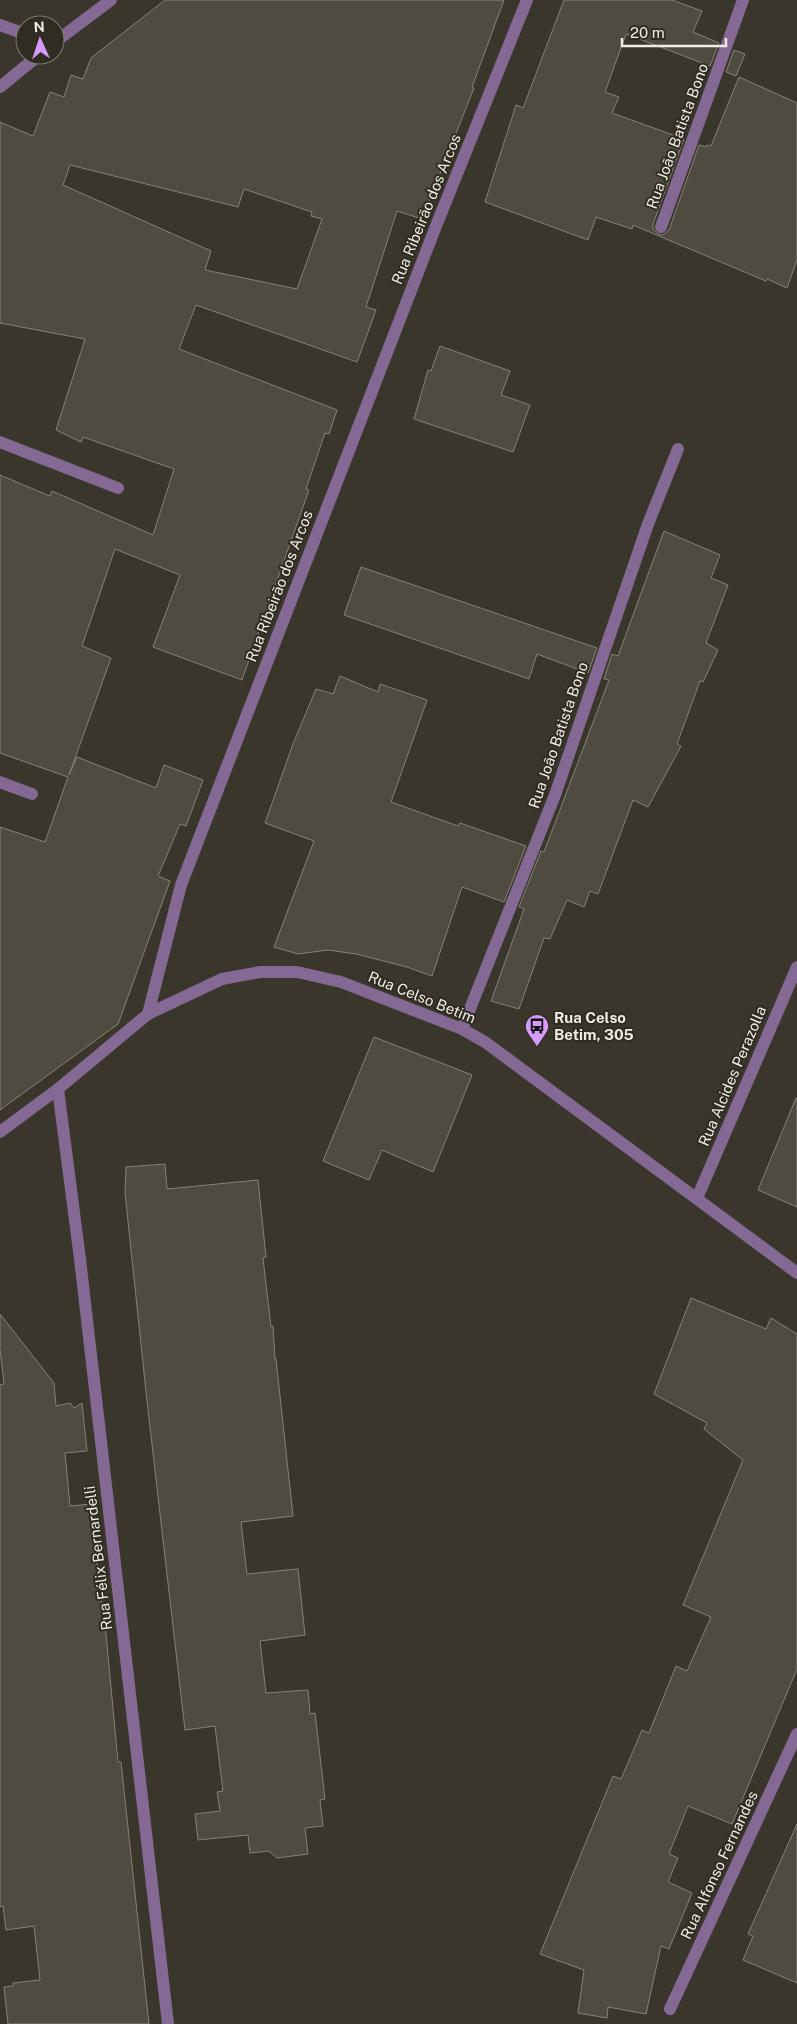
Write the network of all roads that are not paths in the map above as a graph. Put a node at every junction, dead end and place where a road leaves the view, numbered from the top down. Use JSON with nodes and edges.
{"nodes":[{"id":1,"x":111,"y":0,"type":"edge"},
{"id":2,"x":527,"y":0,"type":"edge"},
{"id":3,"x":743,"y":0,"type":"edge"},
{"id":4,"x":0,"y":25,"type":"edge"},
{"id":5,"x":15,"y":30,"type":"edge"},
{"id":6,"x":65,"y":34,"type":"edge"},
{"id":7,"x":27,"y":65,"type":"edge"},
{"id":8,"x":0,"y":87,"type":"edge"},
{"id":9,"x":661,"y":227,"type":"dead end"},
{"id":10,"x":0,"y":442,"type":"edge"},
{"id":11,"x":678,"y":449,"type":"dead end"},
{"id":12,"x":118,"y":488,"type":"dead end"},
{"id":13,"x":0,"y":782,"type":"edge"},
{"id":14,"x":32,"y":794,"type":"dead end"},
{"id":15,"x":797,"y":968,"type":"edge"},
{"id":16,"x":148,"y":1014,"type":"junction"},
{"id":17,"x":462,"y":1028,"type":"junction"},
{"id":18,"x":58,"y":1089,"type":"junction"},
{"id":19,"x":0,"y":1132,"type":"edge"},
{"id":20,"x":697,"y":1198,"type":"junction"},
{"id":21,"x":797,"y":1274,"type":"edge"},
{"id":22,"x":797,"y":1734,"type":"edge"},
{"id":23,"x":670,"y":2009,"type":"dead end"},
{"id":24,"x":168,"y":2024,"type":"edge"}],
"edges":[{"from":1,"to":6,"type":"street"},
{"from":2,"to":16,"type":"street","name":"Rua Ribeirão dos Arcos"},
{"from":3,"to":9,"type":"street","name":"Rua João Batista Bono"},
{"from":4,"to":5,"type":"street"},
{"from":7,"to":8,"type":"street"},
{"from":10,"to":12,"type":"street"},
{"from":11,"to":17,"type":"street","name":"Rua João Batista Bono"},
{"from":13,"to":14,"type":"street"},
{"from":15,"to":20,"type":"street","name":"Rua Alcides Perazolla"},
{"from":16,"to":17,"type":"street","name":"Rua Celso Betim"},
{"from":16,"to":18,"type":"street"},
{"from":17,"to":20,"type":"street","name":"Rua Celso Betim"},
{"from":18,"to":19,"type":"street"},
{"from":18,"to":24,"type":"street","name":"Rua Félix Bernardelli"},
{"from":20,"to":21,"type":"street","name":"Rua Celso Betim"},
{"from":22,"to":23,"type":"street","name":"Rua Alfonso Fernandes"}]}
